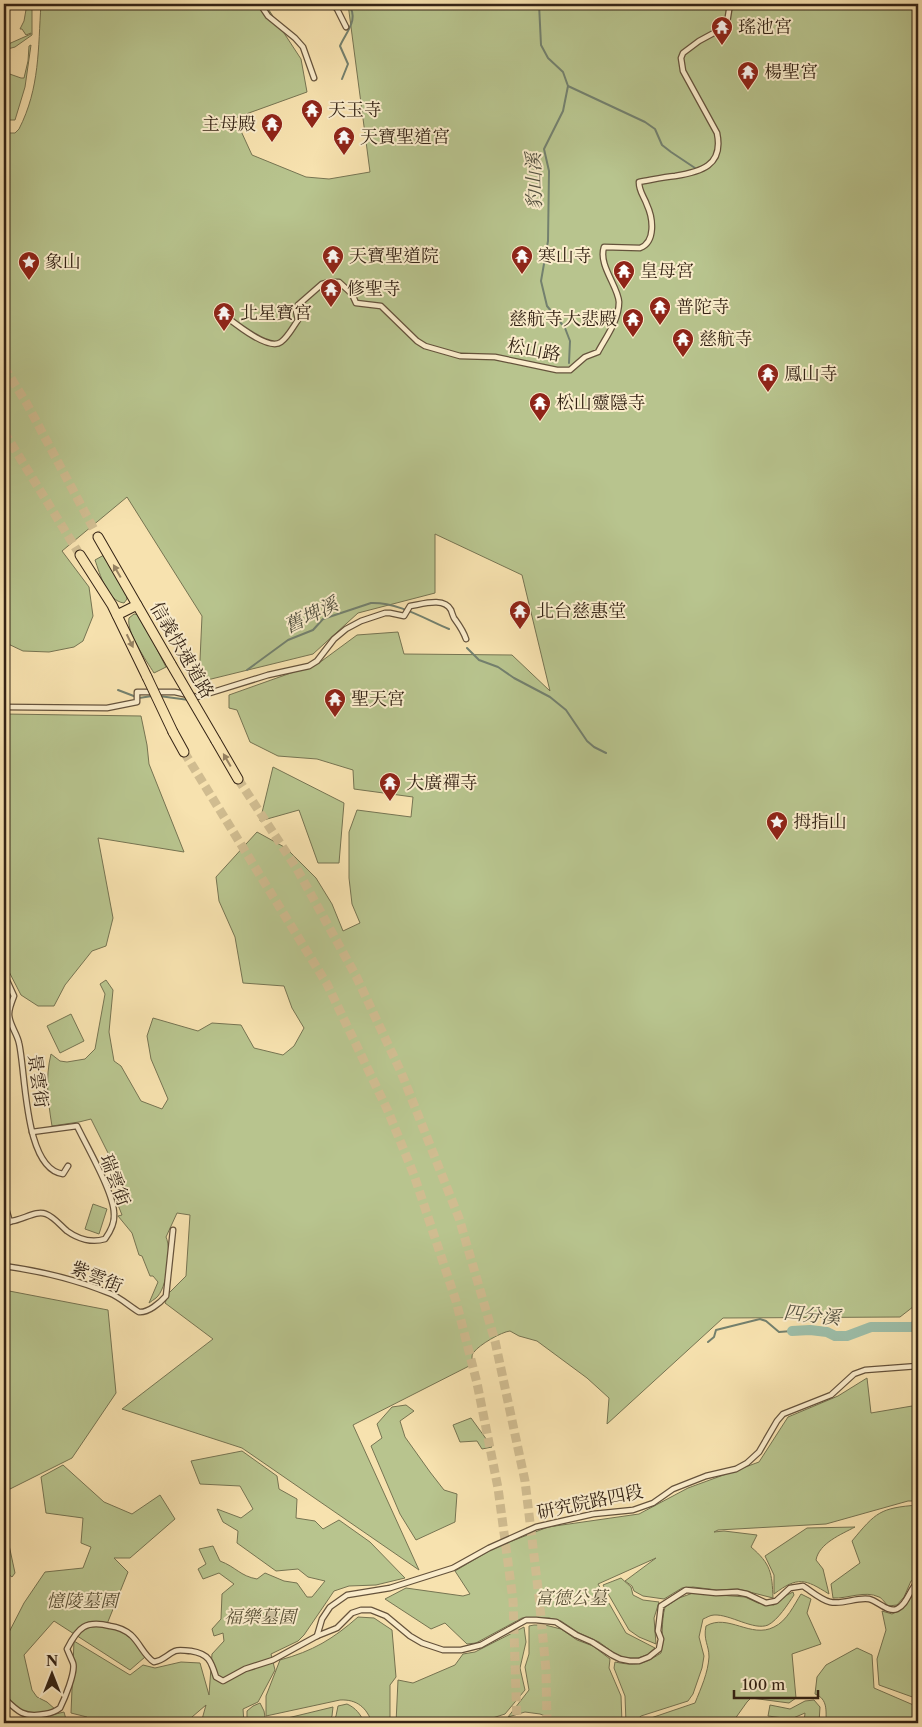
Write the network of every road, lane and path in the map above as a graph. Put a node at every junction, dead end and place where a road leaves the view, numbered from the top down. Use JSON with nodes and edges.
{"nodes":[{"id":1,"x":260,"y":4,"type":"edge"},
{"id":2,"x":333,"y":4,"type":"edge"},
{"id":3,"x":730,"y":4,"type":"edge"},
{"id":4,"x":346,"y":28,"type":"dead end"},
{"id":5,"x":314,"y":78,"type":"dead end"},
{"id":6,"x":220,"y":312,"type":"dead end"},
{"id":7,"x":98,"y":537,"type":"tunnel mouth"},
{"id":8,"x":80,"y":555,"type":"tunnel mouth"},
{"id":9,"x":137,"y":605,"type":"junction"},
{"id":10,"x":117,"y":615,"type":"junction"},
{"id":11,"x":466,"y":639,"type":"dead end"},
{"id":12,"x":4,"y":707,"type":"edge"},
{"id":13,"x":184,"y":752,"type":"tunnel mouth"},
{"id":14,"x":238,"y":779,"type":"tunnel mouth"},
{"id":15,"x":4,"y":974,"type":"edge"},
{"id":16,"x":32,"y":1132,"type":"junction"},
{"id":17,"x":68,"y":1166,"type":"dead end"},
{"id":18,"x":4,"y":1202,"type":"edge"},
{"id":19,"x":4,"y":1220,"type":"edge"},
{"id":20,"x":10,"y":1222,"type":"junction"},
{"id":21,"x":173,"y":1230,"type":"dead end"},
{"id":22,"x":4,"y":1266,"type":"edge"},
{"id":23,"x":918,"y":1366,"type":"edge"},
{"id":24,"x":918,"y":1582,"type":"edge"},
{"id":25,"x":316,"y":1636,"type":"junction"},
{"id":26,"x":4,"y":1698,"type":"edge"}],
"edges":[{"from":1,"to":5,"type":"street"},
{"from":2,"to":4,"type":"street"},
{"from":3,"to":6,"type":"street","name":"松山路"},
{"from":9,"to":7,"type":"highway","name":"信義快速道路","one_way":true},
{"from":8,"to":10,"type":"highway"},
{"from":9,"to":10,"type":"highway"},
{"from":14,"to":9,"type":"highway","name":"信義快速道路","one_way":true,"bridge":true},
{"from":10,"to":13,"type":"highway","one_way":true,"bridge":true},
{"from":11,"to":12,"type":"street"},
{"from":15,"to":16,"type":"street","name":"景雲街"},
{"from":16,"to":17,"type":"street","name":"景雲街"},
{"from":16,"to":20,"type":"street","name":"瑞雲街"},
{"from":18,"to":20,"type":"street"},
{"from":19,"to":20,"type":"street"},
{"from":21,"to":22,"type":"street","name":"紫雲街"},
{"from":23,"to":25,"type":"street","name":"研究院路四段"},
{"from":24,"to":25,"type":"street"},
{"from":25,"to":26,"type":"street"}]}
